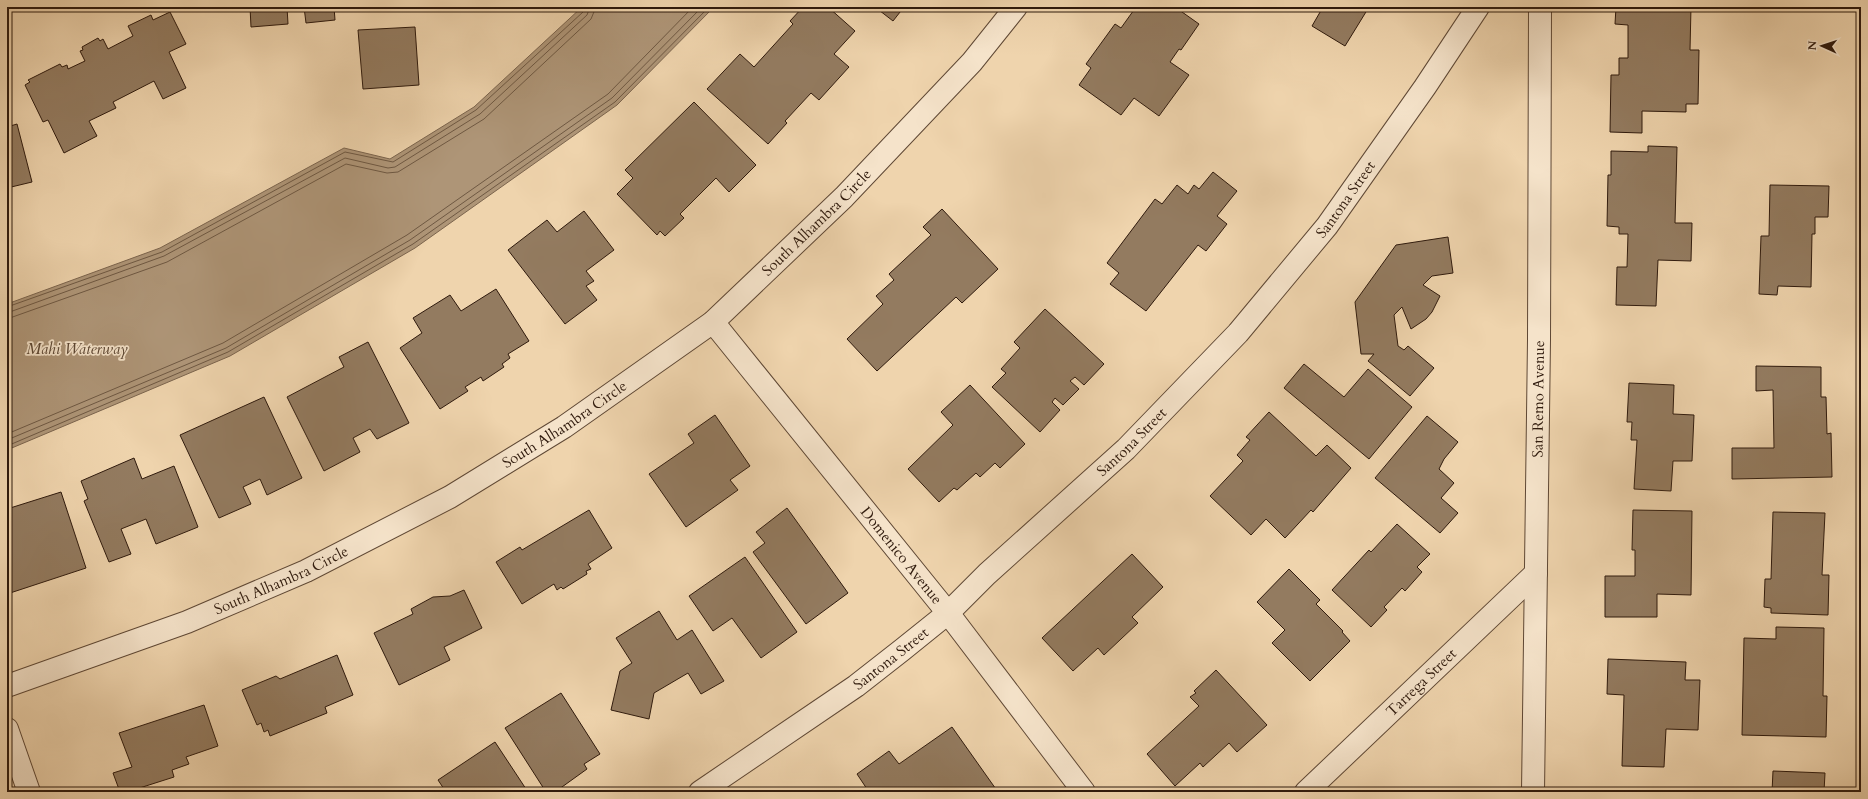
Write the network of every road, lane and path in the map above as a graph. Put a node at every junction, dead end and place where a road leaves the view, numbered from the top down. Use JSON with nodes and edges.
{"nodes":[{"id":1,"x":1016,"y":7,"type":"edge"},
{"id":2,"x":1478,"y":7,"type":"edge"},
{"id":3,"x":1540,"y":7,"type":"edge"},
{"id":4,"x":713,"y":322,"type":"junction"},
{"id":5,"x":1536,"y":573,"type":"junction"},
{"id":6,"x":948,"y":613,"type":"junction"},
{"id":7,"x":7,"y":686,"type":"edge"},
{"id":8,"x":7,"y":729,"type":"edge"},
{"id":9,"x":29,"y":792,"type":"edge"},
{"id":10,"x":700,"y":792,"type":"edge"},
{"id":11,"x":1084,"y":792,"type":"edge"},
{"id":12,"x":1306,"y":792,"type":"edge"},
{"id":13,"x":1533,"y":792,"type":"edge"}],
"edges":[{"from":1,"to":4,"type":"street","name":"South Alhambra Circle"},
{"from":2,"to":6,"type":"street","name":"Santona Street"},
{"from":3,"to":5,"type":"street","name":"San Remo Avenue"},
{"from":4,"to":6,"type":"street","name":"Domenico Avenue"},
{"from":4,"to":7,"type":"street","name":"South Alhambra Circle"},
{"from":5,"to":12,"type":"street","name":"Tarrega Street"},
{"from":5,"to":13,"type":"street","name":"San Remo Avenue"},
{"from":6,"to":10,"type":"street","name":"Santona Street"},
{"from":6,"to":11,"type":"street","name":"Domenico Avenue"},
{"from":8,"to":9,"type":"street"}]}
